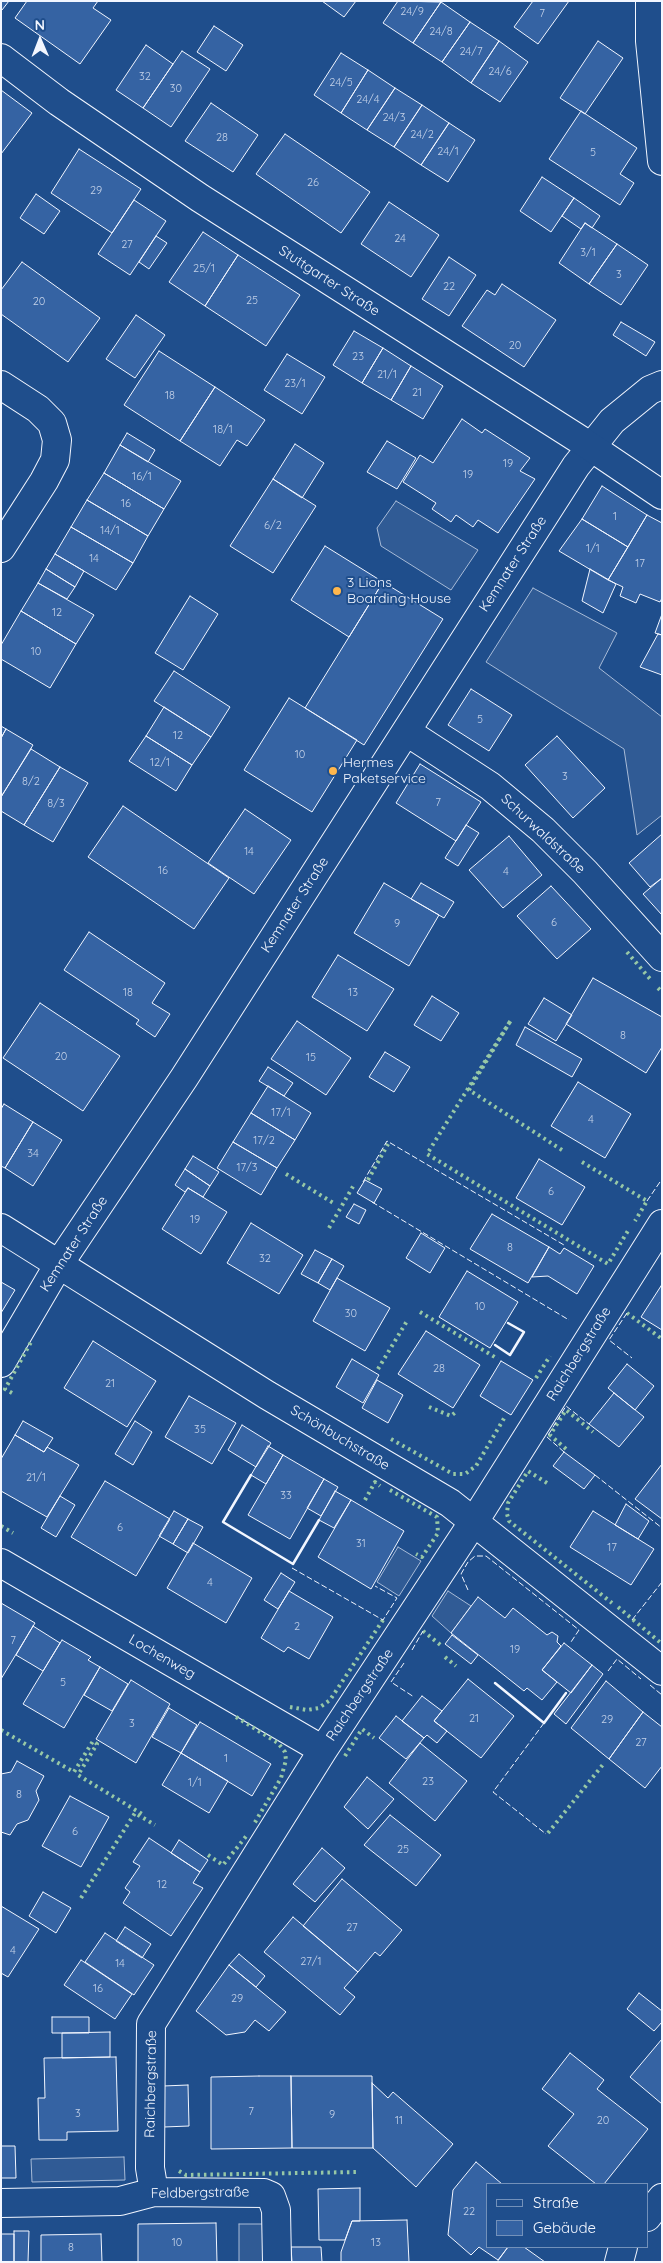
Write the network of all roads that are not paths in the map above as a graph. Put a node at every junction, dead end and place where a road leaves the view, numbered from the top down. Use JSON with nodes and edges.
{"nodes":[{"id":1,"x":650,"y":1,"type":"edge"},
{"id":2,"x":1,"y":58,"type":"edge"},
{"id":3,"x":662,"y":161,"type":"edge"},
{"id":4,"x":662,"y":384,"type":"edge"},
{"id":5,"x":1,"y":385,"type":"edge"},
{"id":6,"x":590,"y":447,"type":"junction"},
{"id":7,"x":662,"y":495,"type":"edge"},
{"id":8,"x":1,"y":548,"type":"edge"},
{"id":9,"x":407,"y":732,"type":"junction"},
{"id":10,"x":662,"y":957,"type":"edge"},
{"id":11,"x":662,"y":1224,"type":"edge"},
{"id":12,"x":1,"y":1228,"type":"edge"},
{"id":13,"x":59,"y":1264,"type":"junction"},
{"id":14,"x":1,"y":1363,"type":"edge"},
{"id":15,"x":473,"y":1521,"type":"junction"},
{"id":16,"x":1,"y":1563,"type":"edge"},
{"id":17,"x":662,"y":1671,"type":"edge"},
{"id":18,"x":323,"y":1750,"type":"junction"},
{"id":19,"x":154,"y":2192,"type":"junction"},
{"id":20,"x":1,"y":2203,"type":"edge"},
{"id":21,"x":623,"y":2248,"type":"edge"},
{"id":22,"x":276,"y":2262,"type":"edge"},
{"id":23,"x":619,"y":2262,"type":"edge"}],
"edges":[{"from":1,"to":3,"type":"street"},
{"from":2,"to":6,"type":"street","name":"Stuttgarter Straße"},
{"from":4,"to":6,"type":"street","name":"Kemnater Straße"},
{"from":5,"to":8,"type":"street"},
{"from":6,"to":7,"type":"street","name":"Stuttgarter Straße"},
{"from":6,"to":9,"type":"street","name":"Kemnater Straße"},
{"from":9,"to":10,"type":"street","name":"Schurwaldstraße"},
{"from":9,"to":13,"type":"street","name":"Kemnater Straße"},
{"from":11,"to":15,"type":"street","name":"Raichbergstraße"},
{"from":12,"to":13,"type":"street","name":"Schönbuchstraße"},
{"from":13,"to":14,"type":"street","name":"Kemnater Straße"},
{"from":13,"to":15,"type":"street","name":"Schönbuchstraße"},
{"from":15,"to":17,"type":"street","name":"Schönbuchstraße"},
{"from":15,"to":18,"type":"street","name":"Raichbergstraße"},
{"from":16,"to":18,"type":"street","name":"Lochenweg"},
{"from":18,"to":19,"type":"street","name":"Raichbergstraße"},
{"from":19,"to":20,"type":"street","name":"Feldbergstraße"},
{"from":19,"to":22,"type":"street","name":"Feldbergstraße"},
{"from":21,"to":23,"type":"street"}]}
